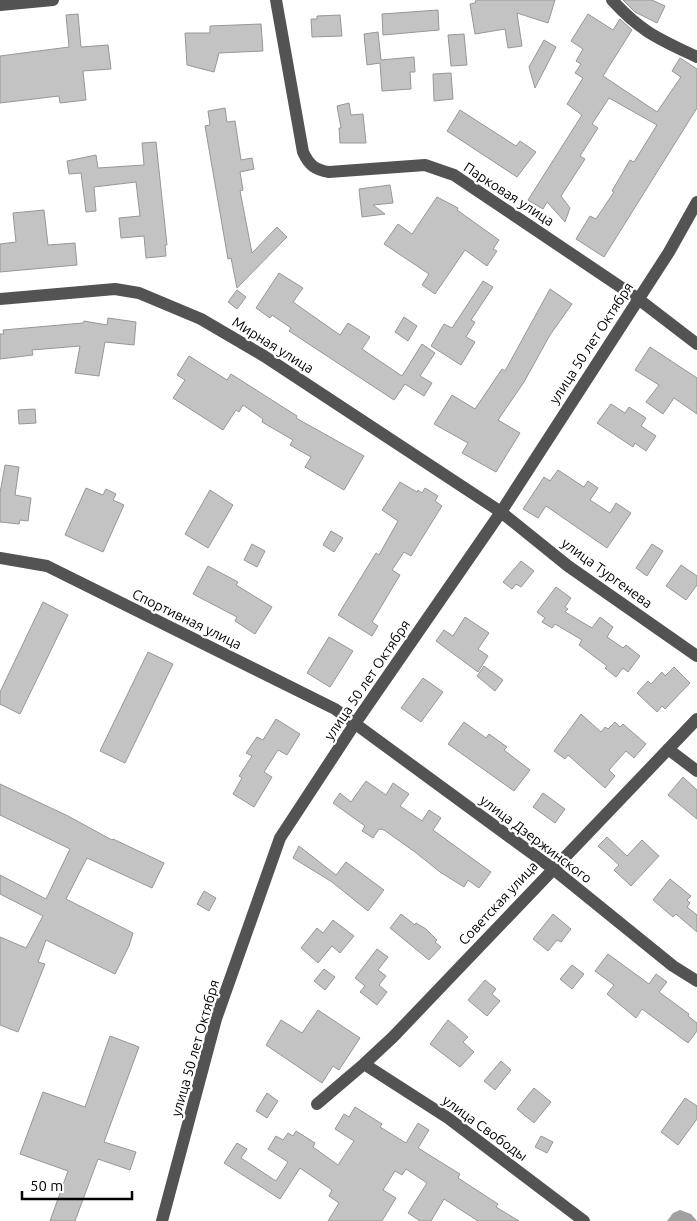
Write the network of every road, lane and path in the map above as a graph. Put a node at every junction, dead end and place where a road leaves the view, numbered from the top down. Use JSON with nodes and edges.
{"nodes":[{"id":1,"x":53,"y":0,"type":"edge"},
{"id":2,"x":276,"y":0,"type":"edge"},
{"id":3,"x":612,"y":0,"type":"edge"},
{"id":4,"x":0,"y":5,"type":"edge"},
{"id":5,"x":697,"y":57,"type":"edge"},
{"id":6,"x":697,"y":203,"type":"edge"},
{"id":7,"x":637,"y":298,"type":"junction"},
{"id":8,"x":0,"y":299,"type":"edge"},
{"id":9,"x":697,"y":344,"type":"edge"},
{"id":10,"x":501,"y":512,"type":"junction"},
{"id":11,"x":0,"y":558,"type":"edge"},
{"id":12,"x":697,"y":656,"type":"edge"},
{"id":13,"x":697,"y":719,"type":"edge"},
{"id":14,"x":356,"y":722,"type":"junction"},
{"id":15,"x":668,"y":749,"type":"junction"},
{"id":16,"x":697,"y":771,"type":"edge"},
{"id":17,"x":552,"y":868,"type":"junction"},
{"id":18,"x":697,"y":981,"type":"edge"},
{"id":19,"x":364,"y":1064,"type":"junction"},
{"id":20,"x":316,"y":1104,"type":"dead end"},
{"id":21,"x":162,"y":1221,"type":"edge"},
{"id":22,"x":584,"y":1221,"type":"edge"}],
"edges":[{"from":1,"to":4,"type":"street"},
{"from":2,"to":7,"type":"street","name":"Парковая улица"},
{"from":3,"to":5,"type":"street"},
{"from":6,"to":7,"type":"street","name":"улица 50 лет Октября"},
{"from":7,"to":9,"type":"street"},
{"from":7,"to":10,"type":"street","name":"улица 50 лет Октября"},
{"from":8,"to":10,"type":"street","name":"Мирная улица"},
{"from":10,"to":12,"type":"street","name":"улица Тургенева"},
{"from":10,"to":14,"type":"street","name":"улица 50 лет Октября"},
{"from":11,"to":14,"type":"street","name":"Спортивная улица"},
{"from":13,"to":15,"type":"street","name":"Советская улица"},
{"from":14,"to":17,"type":"street","name":"улица Дзержинского"},
{"from":14,"to":21,"type":"street","name":"улица 50 лет Октября"},
{"from":15,"to":16,"type":"street"},
{"from":15,"to":17,"type":"street","name":"Советская улица"},
{"from":17,"to":18,"type":"street","name":"улица Дзержинского"},
{"from":17,"to":19,"type":"street","name":"Советская улица"},
{"from":19,"to":20,"type":"street","name":"Советская улица"},
{"from":19,"to":22,"type":"street","name":"улица Свободы"}]}
